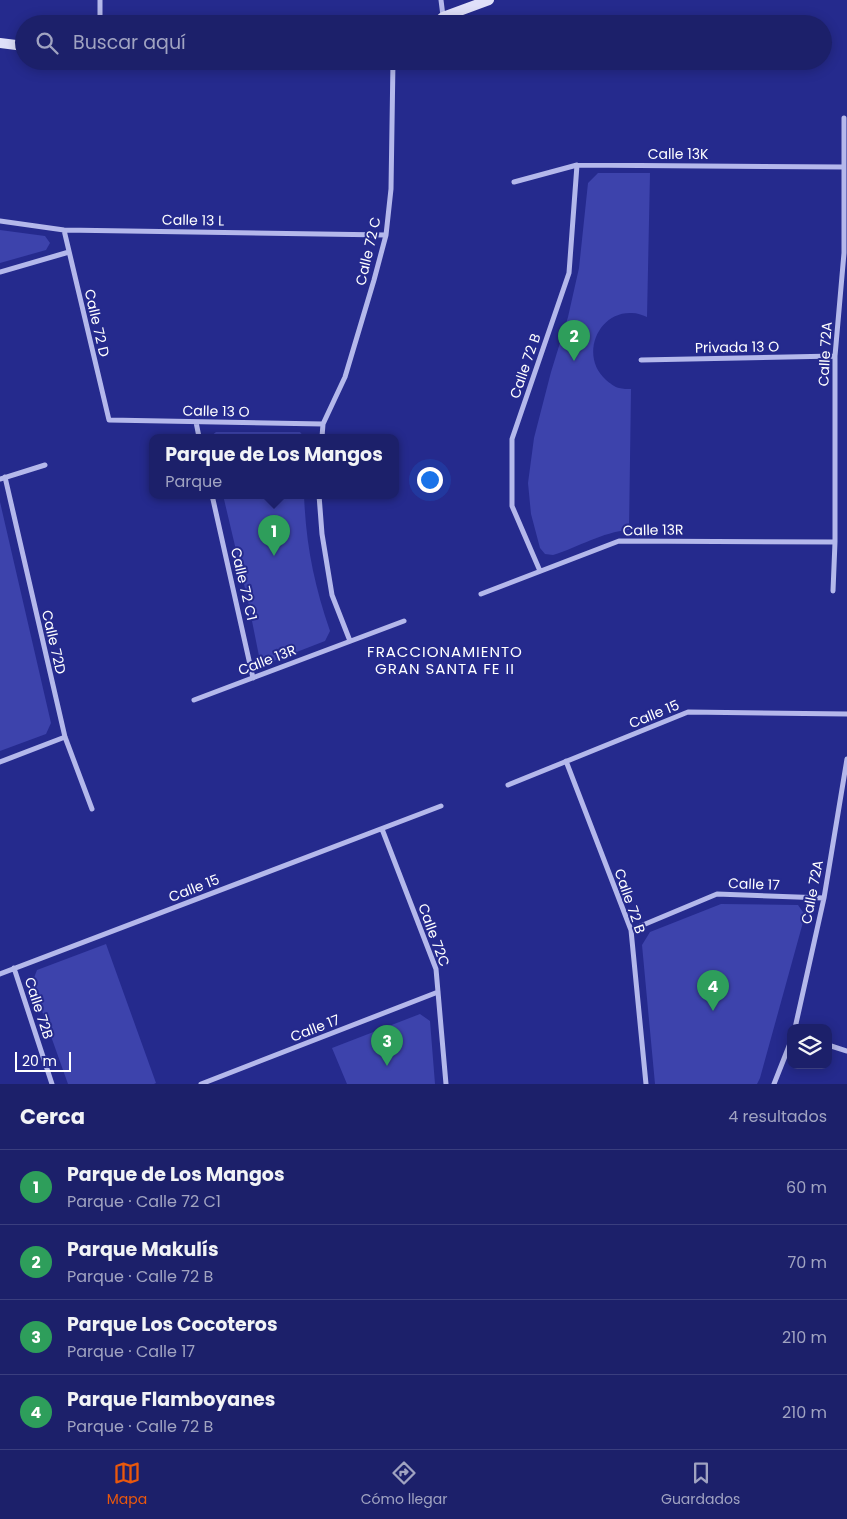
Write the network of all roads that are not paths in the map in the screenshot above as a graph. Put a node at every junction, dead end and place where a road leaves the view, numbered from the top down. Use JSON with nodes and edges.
{"nodes":[{"id":1,"x":100,"y":0,"type":"edge"},
{"id":2,"x":441,"y":0,"type":"edge"},
{"id":3,"x":489,"y":0,"type":"edge"},
{"id":4,"x":100,"y":15,"type":"edge"},
{"id":5,"x":440,"y":15,"type":"edge"},
{"id":6,"x":452,"y":15,"type":"edge"},
{"id":7,"x":0,"y":43,"type":"edge"},
{"id":8,"x":15,"y":45,"type":"edge"},
{"id":9,"x":393,"y":70,"type":"edge"},
{"id":10,"x":844,"y":118,"type":"dead end"},
{"id":11,"x":577,"y":164,"type":"junction"},
{"id":12,"x":844,"y":167,"type":"junction"},
{"id":13,"x":514,"y":182,"type":"dead end"},
{"id":14,"x":0,"y":221,"type":"edge"},
{"id":15,"x":64,"y":230,"type":"junction"},
{"id":16,"x":386,"y":235,"type":"junction"},
{"id":17,"x":69,"y":252,"type":"junction"},
{"id":18,"x":846,"y":254,"type":"edge"},
{"id":19,"x":0,"y":272,"type":"edge"},
{"id":20,"x":835,"y":356,"type":"junction"},
{"id":21,"x":641,"y":360,"type":"dead end"},
{"id":22,"x":109,"y":420,"type":"joint"},
{"id":23,"x":196,"y":422,"type":"junction"},
{"id":24,"x":323,"y":424,"type":"junction"},
{"id":25,"x":198,"y":434,"type":"edge"},
{"id":26,"x":322,"y":434,"type":"edge"},
{"id":27,"x":45,"y":465,"type":"dead end"},
{"id":28,"x":3,"y":478,"type":"edge"},
{"id":29,"x":213,"y":499,"type":"edge"},
{"id":30,"x":319,"y":499,"type":"edge"},
{"id":31,"x":835,"y":542,"type":"junction"},
{"id":32,"x":540,"y":571,"type":"junction"},
{"id":33,"x":833,"y":591,"type":"dead end"},
{"id":34,"x":481,"y":594,"type":"dead end"},
{"id":35,"x":404,"y":621,"type":"dead end"},
{"id":36,"x":350,"y":641,"type":"junction"},
{"id":37,"x":254,"y":678,"type":"junction"},
{"id":38,"x":194,"y":700,"type":"dead end"},
{"id":39,"x":847,"y":714,"type":"edge"},
{"id":40,"x":65,"y":737,"type":"junction"},
{"id":41,"x":847,"y":759,"type":"edge"},
{"id":42,"x":0,"y":762,"type":"edge"},
{"id":43,"x":566,"y":762,"type":"junction"},
{"id":44,"x":508,"y":785,"type":"dead end"},
{"id":45,"x":441,"y":806,"type":"dead end"},
{"id":46,"x":92,"y":809,"type":"dead end"},
{"id":47,"x":382,"y":829,"type":"junction"},
{"id":48,"x":824,"y":898,"type":"junction"},
{"id":49,"x":631,"y":930,"type":"junction"},
{"id":50,"x":14,"y":968,"type":"junction"},
{"id":51,"x":0,"y":974,"type":"edge"},
{"id":52,"x":438,"y":992,"type":"junction"},
{"id":53,"x":796,"y":1024,"type":"edge"},
{"id":54,"x":832,"y":1046,"type":"edge"},
{"id":55,"x":787,"y":1051,"type":"edge"},
{"id":56,"x":847,"y":1051,"type":"edge"},
{"id":57,"x":52,"y":1084,"type":"edge"},
{"id":58,"x":200,"y":1084,"type":"edge"},
{"id":59,"x":446,"y":1084,"type":"edge"},
{"id":60,"x":646,"y":1084,"type":"edge"},
{"id":61,"x":774,"y":1084,"type":"edge"}],
"edges":[{"from":1,"to":4,"type":"street"},
{"from":2,"to":5,"type":"street"},
{"from":3,"to":6,"type":"street"},
{"from":7,"to":8,"type":"street"},
{"from":9,"to":16,"type":"street","name":"Calle 72 C"},
{"from":10,"to":12,"type":"street","name":"Calle 72A"},
{"from":11,"to":12,"type":"street","name":"Calle 13K"},
{"from":11,"to":13,"type":"street","name":"Calle 13K"},
{"from":11,"to":32,"type":"street","name":"Calle 72 B"},
{"from":12,"to":18,"type":"street","name":"Calle 72A"},
{"from":14,"to":15,"type":"street","name":"Calle 13 L"},
{"from":15,"to":16,"type":"street","name":"Calle 13 L"},
{"from":15,"to":17,"type":"street","name":"Calle 72 D"},
{"from":16,"to":24,"type":"street","name":"Calle 72 C"},
{"from":17,"to":19,"type":"street"},
{"from":17,"to":22,"type":"street","name":"Calle 72 D"},
{"from":18,"to":20,"type":"street","name":"Calle 72A"},
{"from":20,"to":21,"type":"street","name":"Privada 13 O"},
{"from":20,"to":31,"type":"street","name":"Calle 72A"},
{"from":22,"to":23,"type":"street","name":"Calle 13 O"},
{"from":23,"to":24,"type":"street","name":"Calle 13 O"},
{"from":23,"to":25,"type":"street"},
{"from":24,"to":26,"type":"street","name":"Calle 72 C"},
{"from":27,"to":28,"type":"street"},
{"from":28,"to":40,"type":"street","name":"Calle 72D"},
{"from":29,"to":37,"type":"street","name":"Calle 72 C1"},
{"from":30,"to":36,"type":"street"},
{"from":31,"to":32,"type":"street","name":"Calle 13R"},
{"from":31,"to":33,"type":"street","name":"Calle 72A"},
{"from":32,"to":34,"type":"street","name":"Calle 13R"},
{"from":35,"to":36,"type":"street","name":"Calle 13R"},
{"from":36,"to":37,"type":"street","name":"Calle 13R"},
{"from":37,"to":38,"type":"street","name":"Calle 13R"},
{"from":39,"to":43,"type":"street","name":"Calle 15"},
{"from":40,"to":42,"type":"street"},
{"from":40,"to":46,"type":"street","name":"Calle 72D"},
{"from":41,"to":48,"type":"street","name":"Calle 72A"},
{"from":43,"to":44,"type":"street","name":"Calle 15"},
{"from":43,"to":49,"type":"street","name":"Calle 72 B"},
{"from":45,"to":47,"type":"street","name":"Calle 15"},
{"from":47,"to":50,"type":"street","name":"Calle 15"},
{"from":47,"to":52,"type":"street","name":"Calle 72C"},
{"from":48,"to":49,"type":"street","name":"Calle 17"},
{"from":48,"to":53,"type":"street","name":"Calle 72A"},
{"from":49,"to":60,"type":"street","name":"Calle 72 B"},
{"from":50,"to":51,"type":"street","name":"Calle 15"},
{"from":50,"to":57,"type":"street","name":"Calle 72B"},
{"from":52,"to":58,"type":"street","name":"Calle 17"},
{"from":52,"to":59,"type":"street","name":"Calle 72C"},
{"from":54,"to":56,"type":"street"},
{"from":55,"to":61,"type":"street"}]}
